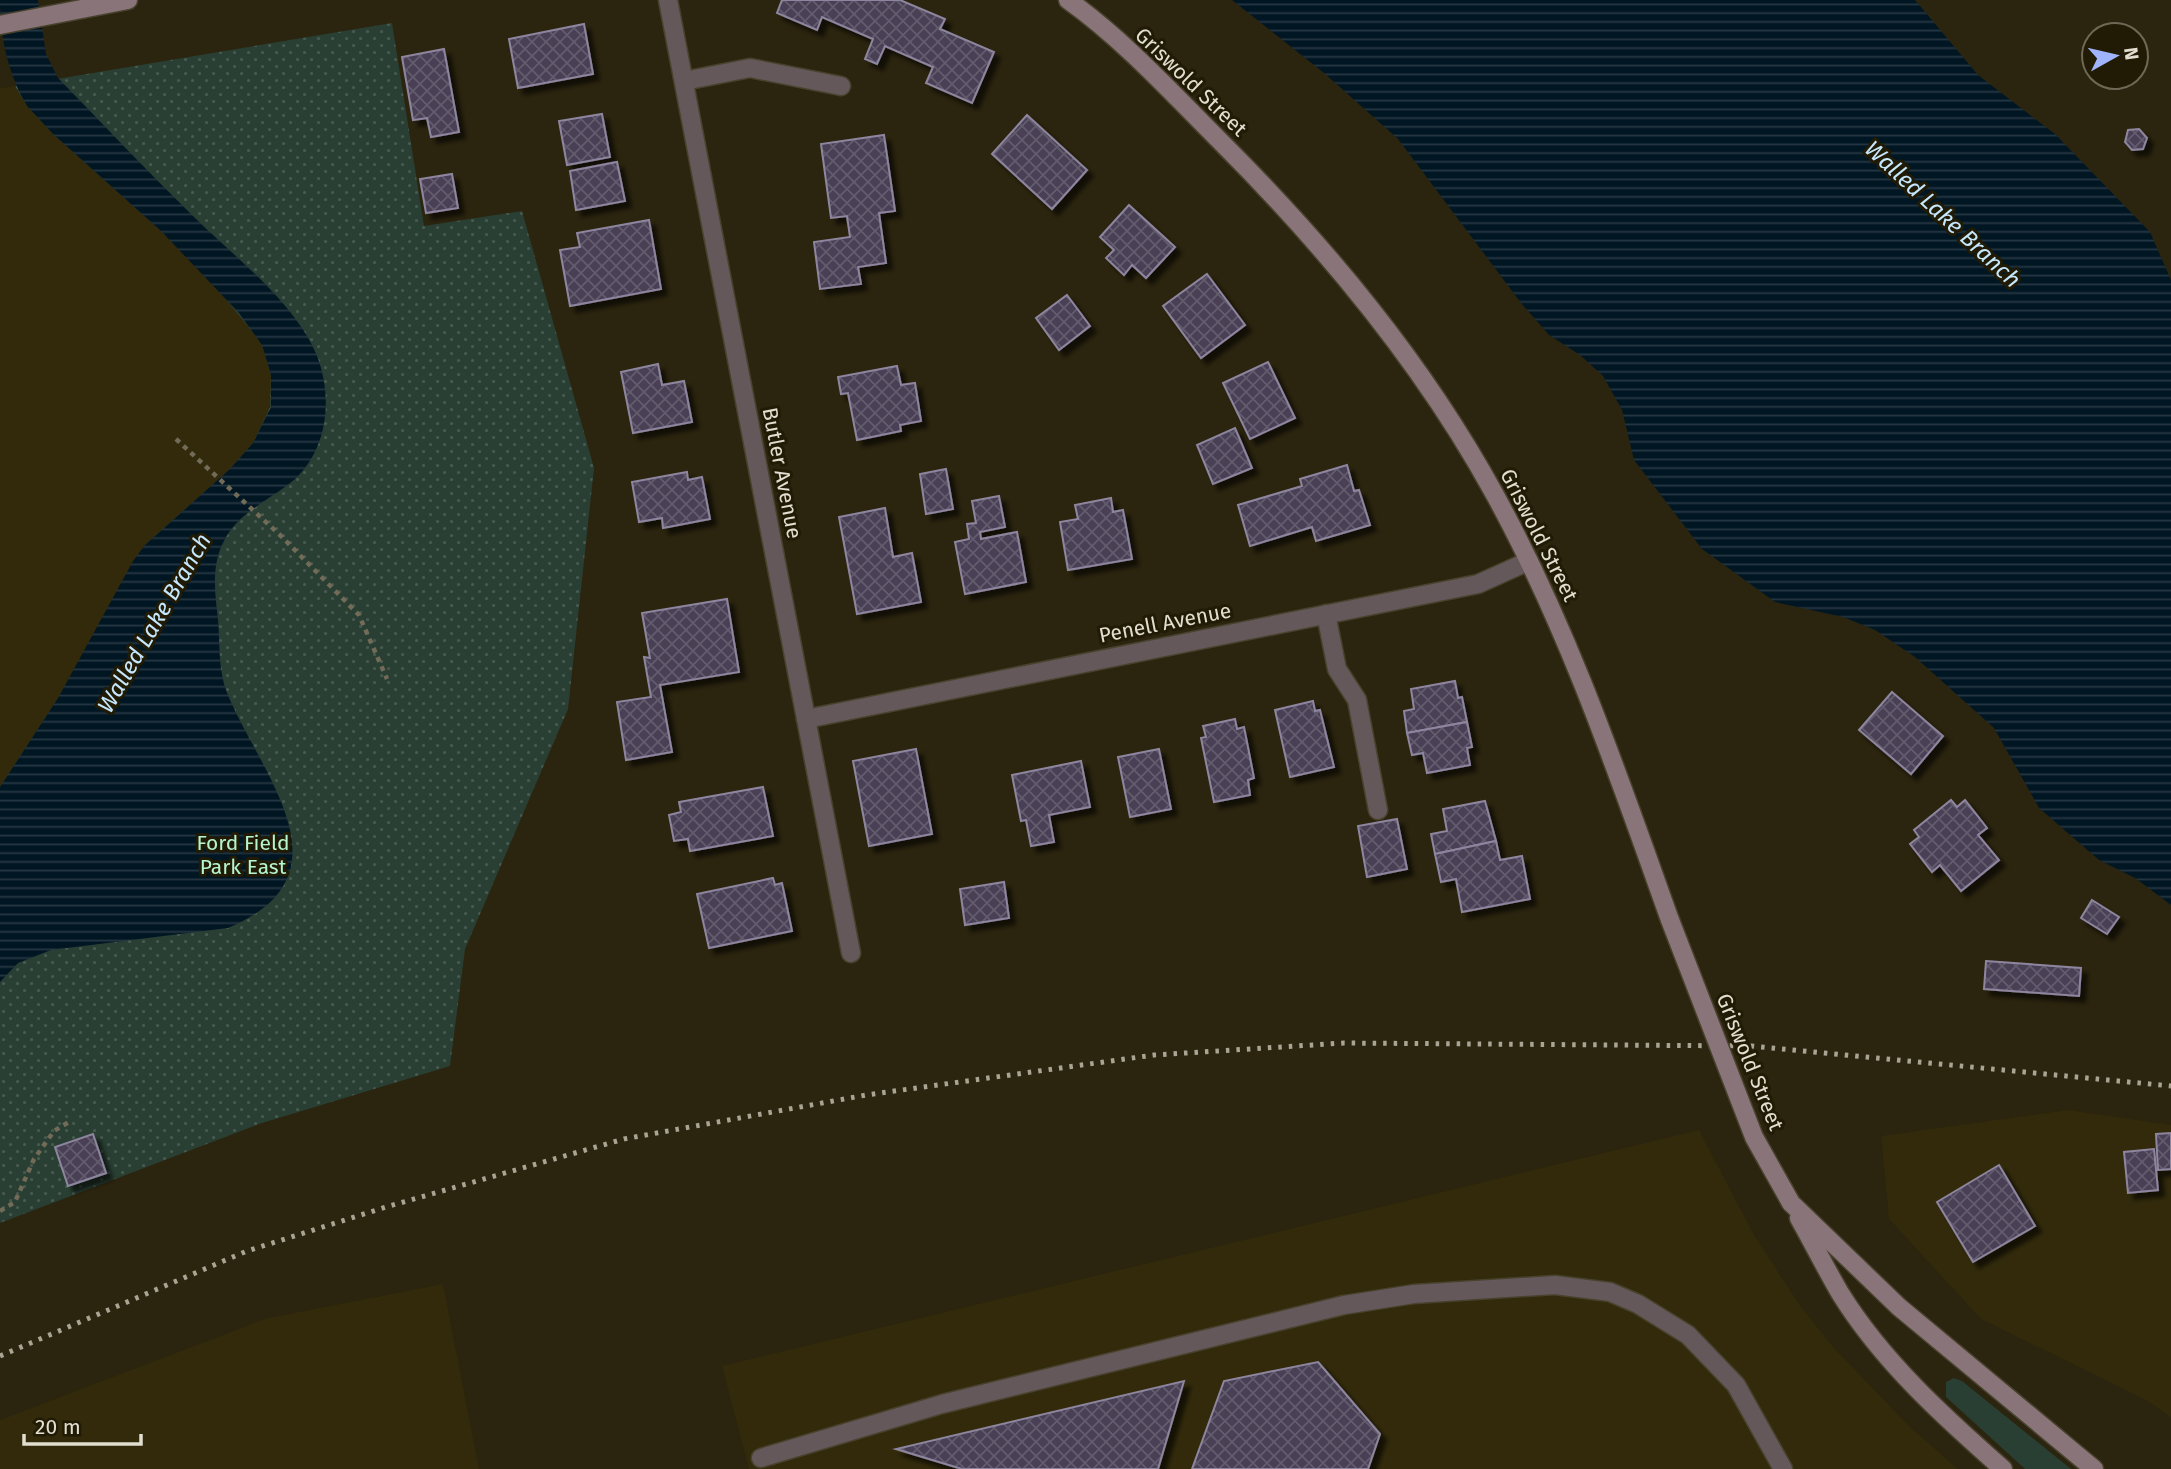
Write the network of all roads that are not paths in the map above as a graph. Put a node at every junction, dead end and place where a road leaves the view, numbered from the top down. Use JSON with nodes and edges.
{"nodes":[{"id":1,"x":128,"y":0,"type":"edge"},
{"id":2,"x":668,"y":0,"type":"edge"},
{"id":3,"x":1068,"y":0,"type":"edge"},
{"id":4,"x":0,"y":25,"type":"edge"},
{"id":5,"x":684,"y":81,"type":"junction"},
{"id":6,"x":841,"y":86,"type":"dead end"},
{"id":7,"x":1529,"y":561,"type":"junction"},
{"id":8,"x":1326,"y":614,"type":"junction"},
{"id":9,"x":806,"y":719,"type":"junction"},
{"id":10,"x":1378,"y":810,"type":"dead end"},
{"id":11,"x":851,"y":953,"type":"dead end"},
{"id":12,"x":1791,"y":1203,"type":"junction"},
{"id":13,"x":761,"y":1458,"type":"dead end"},
{"id":14,"x":1783,"y":1469,"type":"edge"},
{"id":15,"x":2003,"y":1469,"type":"edge"},
{"id":16,"x":2094,"y":1469,"type":"edge"}],
"edges":[{"from":1,"to":4,"type":"street"},
{"from":2,"to":5,"type":"street","name":"Butler Avenue"},
{"from":3,"to":7,"type":"street","name":"Griswold Street"},
{"from":5,"to":6,"type":"street"},
{"from":5,"to":9,"type":"street","name":"Butler Avenue"},
{"from":7,"to":8,"type":"street","name":"Penell Avenue"},
{"from":7,"to":12,"type":"street","name":"Griswold Street","bridge":true},
{"from":8,"to":9,"type":"street","name":"Penell Avenue"},
{"from":8,"to":10,"type":"street"},
{"from":9,"to":11,"type":"street","name":"Butler Avenue"},
{"from":12,"to":15,"type":"street","name":"Griswold Street"},
{"from":12,"to":16,"type":"street","name":"Griswold Street"},
{"from":13,"to":14,"type":"street"}]}
